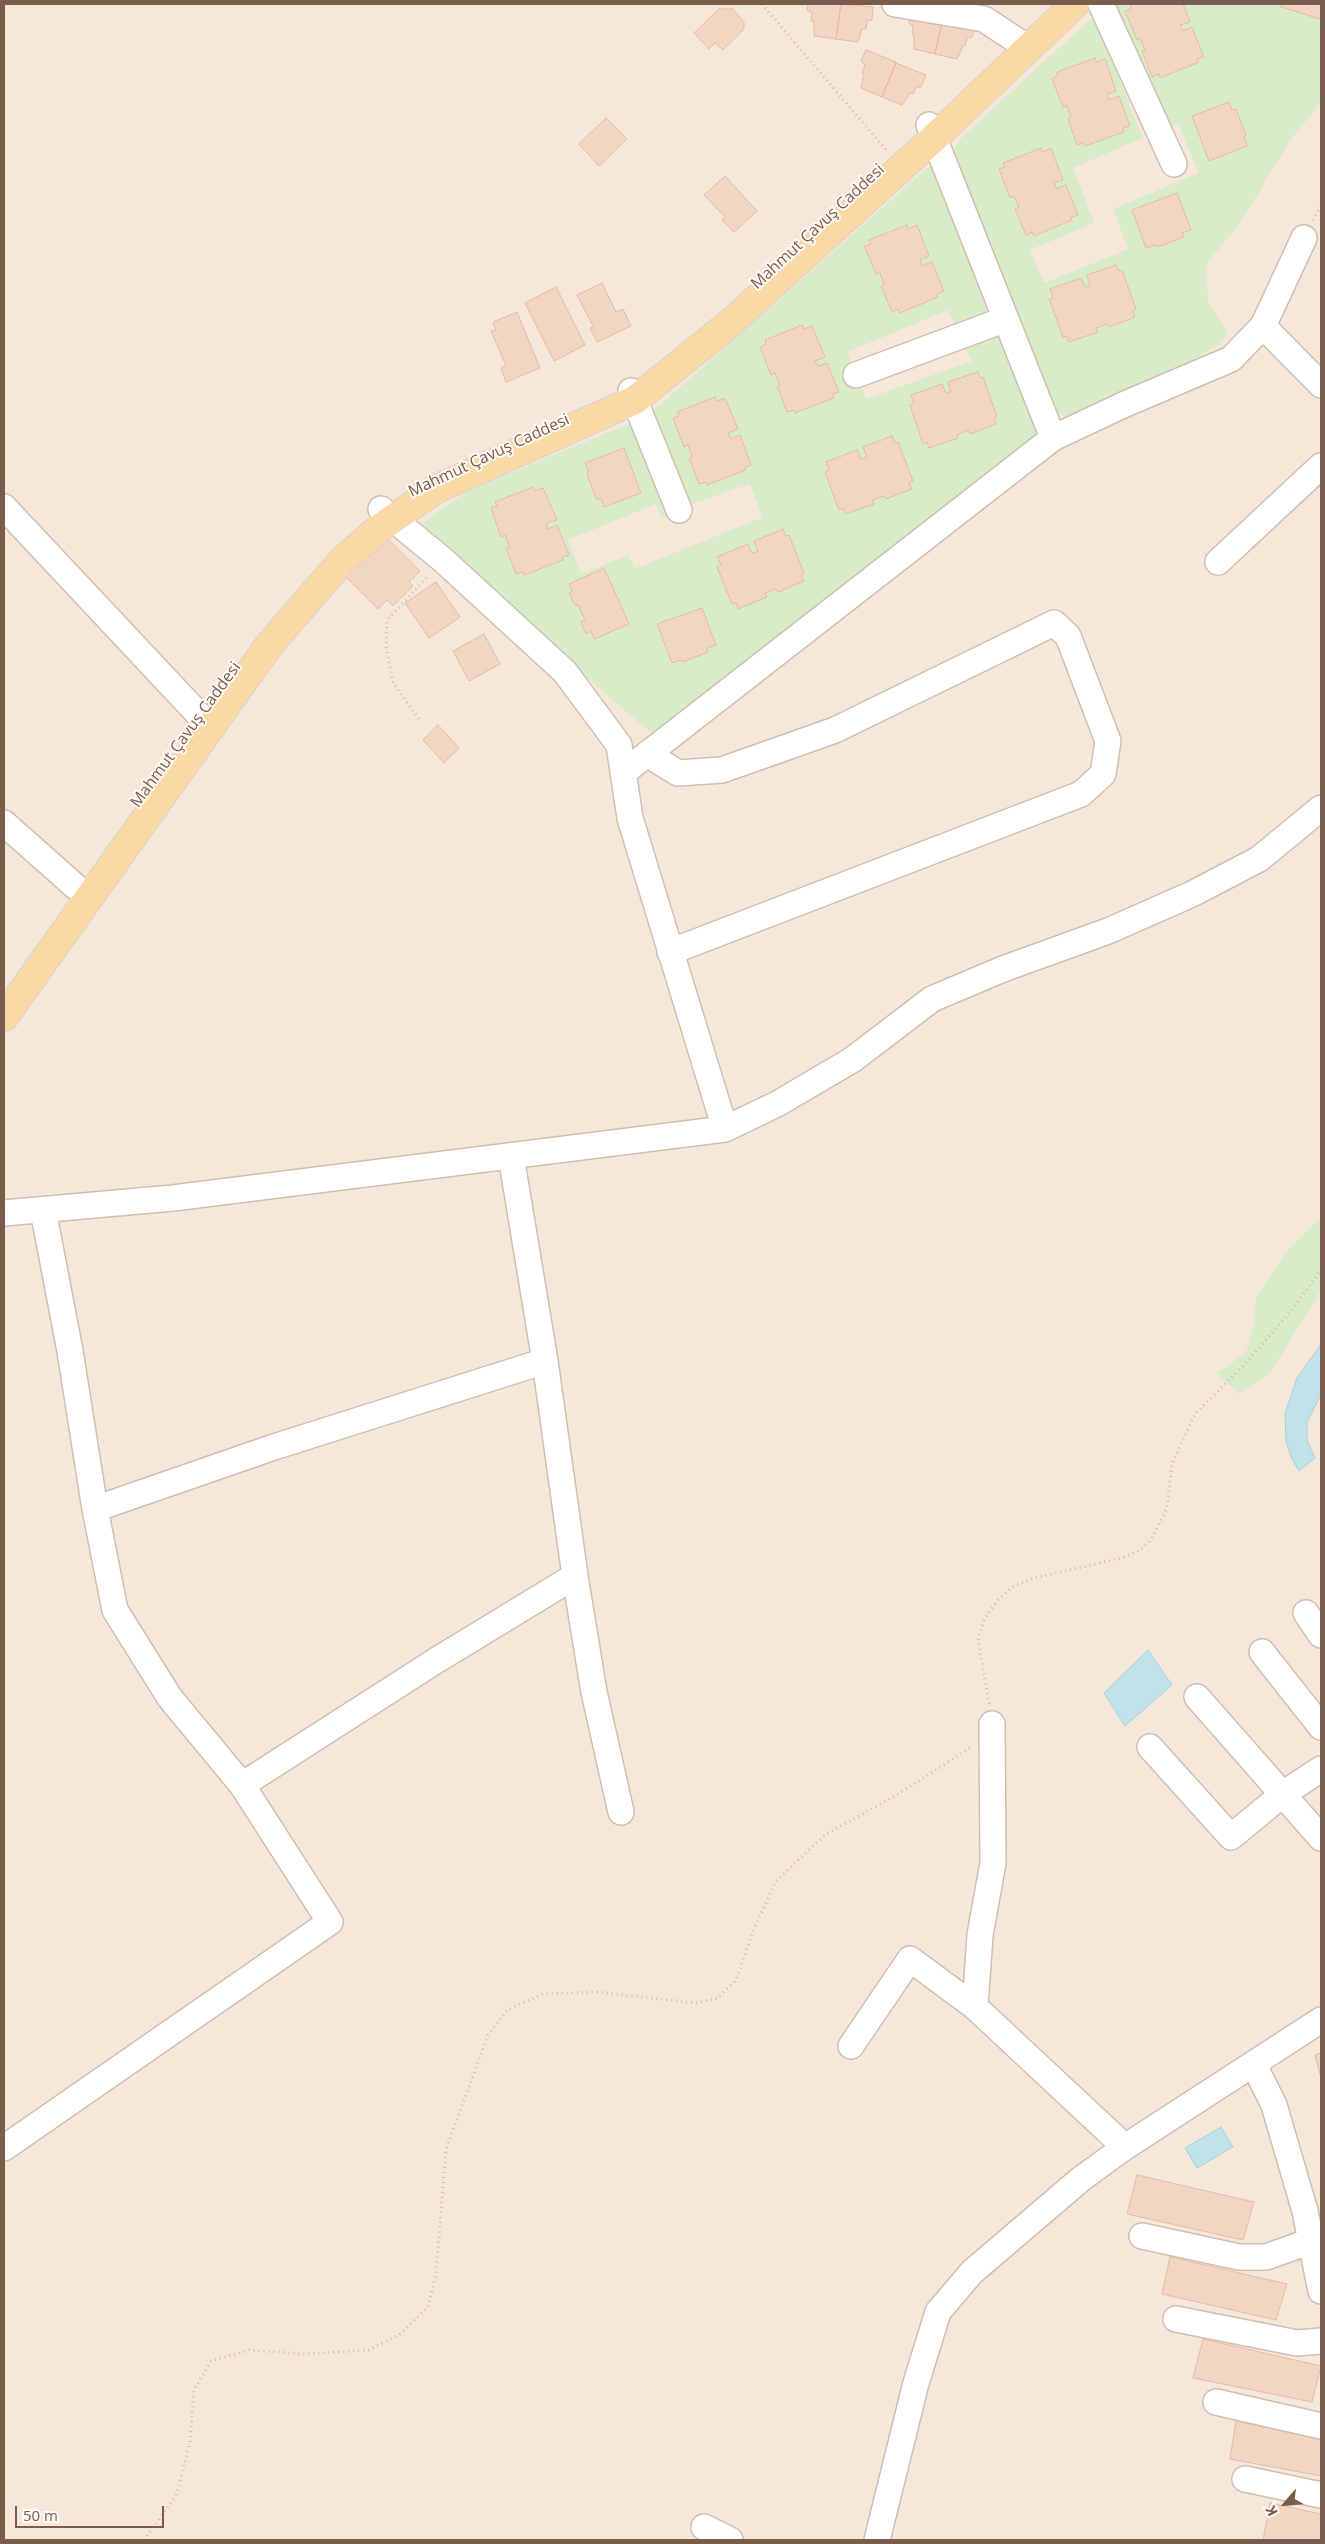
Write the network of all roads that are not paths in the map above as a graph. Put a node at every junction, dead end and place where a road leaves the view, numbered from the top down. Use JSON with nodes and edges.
{"nodes":[{"id":1,"x":895,"y":4,"type":"edge"},
{"id":2,"x":1058,"y":4,"type":"edge"},
{"id":3,"x":1075,"y":4,"type":"edge"},
{"id":4,"x":1090,"y":4,"type":"edge"},
{"id":5,"x":1102,"y":4,"type":"edge"},
{"id":6,"x":1019,"y":42,"type":"junction"},
{"id":7,"x":935,"y":140,"type":"junction"},
{"id":8,"x":1174,"y":164,"type":"dead end"},
{"id":9,"x":1304,"y":238,"type":"dead end"},
{"id":10,"x":1006,"y":319,"type":"junction"},
{"id":11,"x":1263,"y":326,"type":"junction"},
{"id":12,"x":856,"y":375,"type":"dead end"},
{"id":13,"x":1321,"y":384,"type":"edge"},
{"id":14,"x":633,"y":396,"type":"junction"},
{"id":15,"x":1053,"y":438,"type":"junction"},
{"id":16,"x":1321,"y":466,"type":"edge"},
{"id":17,"x":4,"y":507,"type":"edge"},
{"id":18,"x":679,"y":510,"type":"dead end"},
{"id":19,"x":396,"y":521,"type":"junction"},
{"id":20,"x":1218,"y":562,"type":"dead end"},
{"id":21,"x":200,"y":716,"type":"junction"},
{"id":22,"x":647,"y":754,"type":"junction"},
{"id":23,"x":623,"y":773,"type":"junction"},
{"id":24,"x":1321,"y":808,"type":"edge"},
{"id":25,"x":4,"y":823,"type":"edge"},
{"id":26,"x":76,"y":887,"type":"junction"},
{"id":27,"x":670,"y":952,"type":"junction"},
{"id":28,"x":4,"y":990,"type":"edge"},
{"id":29,"x":4,"y":1017,"type":"edge"},
{"id":30,"x":725,"y":1129,"type":"junction"},
{"id":31,"x":511,"y":1156,"type":"junction"},
{"id":32,"x":44,"y":1210,"type":"junction"},
{"id":33,"x":4,"y":1213,"type":"edge"},
{"id":34,"x":545,"y":1361,"type":"junction"},
{"id":35,"x":95,"y":1509,"type":"junction"},
{"id":36,"x":574,"y":1576,"type":"junction"},
{"id":37,"x":1306,"y":1614,"type":"dead end"},
{"id":38,"x":1321,"y":1635,"type":"edge"},
{"id":39,"x":1262,"y":1652,"type":"dead end"},
{"id":40,"x":1196,"y":1697,"type":"dead end"},
{"id":41,"x":992,"y":1724,"type":"road end"},
{"id":42,"x":1321,"y":1727,"type":"edge"},
{"id":43,"x":1150,"y":1747,"type":"dead end"},
{"id":44,"x":1321,"y":1769,"type":"edge"},
{"id":45,"x":242,"y":1785,"type":"junction"},
{"id":46,"x":1283,"y":1794,"type":"junction"},
{"id":47,"x":621,"y":1812,"type":"dead end"},
{"id":48,"x":1321,"y":1838,"type":"edge"},
{"id":49,"x":975,"y":2007,"type":"junction"},
{"id":50,"x":1321,"y":2020,"type":"edge"},
{"id":51,"x":851,"y":2046,"type":"dead end"},
{"id":52,"x":1254,"y":2065,"type":"junction"},
{"id":53,"x":1125,"y":2147,"type":"junction"},
{"id":54,"x":4,"y":2148,"type":"edge"},
{"id":55,"x":1142,"y":2236,"type":"dead end"},
{"id":56,"x":1311,"y":2241,"type":"junction"},
{"id":57,"x":1321,"y":2291,"type":"edge"},
{"id":58,"x":1176,"y":2319,"type":"dead end"},
{"id":59,"x":1321,"y":2341,"type":"edge"},
{"id":60,"x":1216,"y":2402,"type":"dead end"},
{"id":61,"x":1321,"y":2426,"type":"edge"},
{"id":62,"x":1245,"y":2479,"type":"dead end"},
{"id":63,"x":1321,"y":2495,"type":"edge"},
{"id":64,"x":704,"y":2527,"type":"dead end"},
{"id":65,"x":730,"y":2540,"type":"edge"},
{"id":66,"x":877,"y":2540,"type":"edge"}],
"edges":[{"from":1,"to":6,"type":"street"},
{"from":2,"to":6,"type":"main road","name":"Mahmut Çavuş Caddesi"},
{"from":3,"to":7,"type":"main road"},
{"from":4,"to":7,"type":"street"},
{"from":5,"to":8,"type":"street"},
{"from":6,"to":7,"type":"main road","name":"Mahmut Çavuş Caddesi"},
{"from":7,"to":10,"type":"street"},
{"from":7,"to":14,"type":"main road"},
{"from":7,"to":14,"type":"main road","name":"Mahmut Çavuş Caddesi"},
{"from":9,"to":11,"type":"street"},
{"from":10,"to":12,"type":"street"},
{"from":10,"to":15,"type":"street"},
{"from":11,"to":13,"type":"street"},
{"from":11,"to":15,"type":"street"},
{"from":14,"to":18,"type":"street"},
{"from":14,"to":19,"type":"main road"},
{"from":14,"to":19,"type":"main road","name":"Mahmut Çavuş Caddesi"},
{"from":15,"to":22,"type":"street"},
{"from":16,"to":20,"type":"street"},
{"from":17,"to":21,"type":"street"},
{"from":19,"to":21,"type":"main road","name":"Mahmut Çavuş Caddesi"},
{"from":19,"to":23,"type":"street"},
{"from":19,"to":29,"type":"main road"},
{"from":21,"to":26,"type":"main road","name":"Mahmut Çavuş Caddesi"},
{"from":22,"to":23,"type":"street"},
{"from":22,"to":27,"type":"street"},
{"from":23,"to":27,"type":"street"},
{"from":24,"to":30,"type":"street"},
{"from":25,"to":26,"type":"street"},
{"from":26,"to":28,"type":"main road","name":"Mahmut Çavuş Caddesi"},
{"from":27,"to":30,"type":"street"},
{"from":30,"to":31,"type":"street"},
{"from":31,"to":32,"type":"street"},
{"from":31,"to":34,"type":"street"},
{"from":32,"to":33,"type":"street"},
{"from":32,"to":35,"type":"street"},
{"from":34,"to":35,"type":"street"},
{"from":34,"to":36,"type":"street"},
{"from":35,"to":45,"type":"street"},
{"from":36,"to":45,"type":"street"},
{"from":36,"to":47,"type":"street"},
{"from":37,"to":38,"type":"street"},
{"from":39,"to":42,"type":"street"},
{"from":40,"to":46,"type":"street"},
{"from":41,"to":49,"type":"street"},
{"from":43,"to":46,"type":"street"},
{"from":44,"to":46,"type":"street"},
{"from":45,"to":54,"type":"street"},
{"from":46,"to":48,"type":"street"},
{"from":49,"to":51,"type":"street"},
{"from":49,"to":53,"type":"street"},
{"from":50,"to":52,"type":"street"},
{"from":52,"to":53,"type":"street"},
{"from":52,"to":56,"type":"street"},
{"from":53,"to":66,"type":"street"},
{"from":55,"to":56,"type":"street"},
{"from":56,"to":57,"type":"street"},
{"from":58,"to":59,"type":"street"},
{"from":60,"to":61,"type":"street"},
{"from":62,"to":63,"type":"street"},
{"from":64,"to":65,"type":"street"}]}
